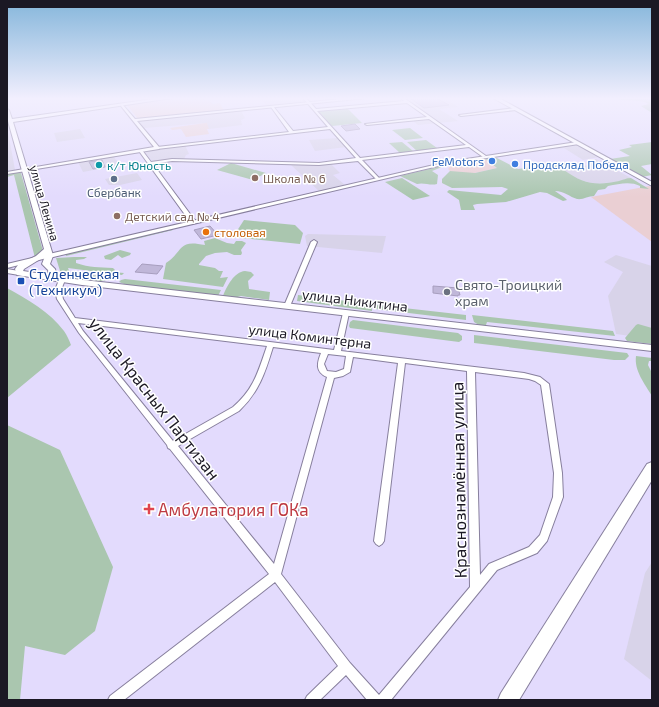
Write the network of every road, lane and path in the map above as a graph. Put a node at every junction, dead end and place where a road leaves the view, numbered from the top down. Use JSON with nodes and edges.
{"nodes":[{"id":1,"x":13,"y":131,"type":"edge"},
{"id":2,"x":143,"y":131,"type":"edge"},
{"id":3,"x":308,"y":131,"type":"edge"},
{"id":4,"x":335,"y":131,"type":"edge"},
{"id":5,"x":448,"y":131,"type":"edge"},
{"id":6,"x":555,"y":131,"type":"edge"},
{"id":7,"x":292,"y":133,"type":"joint"},
{"id":8,"x":577,"y":143,"type":"junction"},
{"id":9,"x":469,"y":146,"type":"junction"},
{"id":10,"x":157,"y":148,"type":"junction"},
{"id":11,"x":141,"y":151,"type":"junction"},
{"id":12,"x":484,"y":156,"type":"junction"},
{"id":13,"x":360,"y":159,"type":"junction"},
{"id":14,"x":151,"y":163,"type":"junction"},
{"id":15,"x":24,"y":170,"type":"junction"},
{"id":16,"x":7,"y":173,"type":"edge"},
{"id":17,"x":378,"y":179,"type":"junction"},
{"id":18,"x":652,"y":184,"type":"edge"},
{"id":19,"x":193,"y":222,"type":"junction"},
{"id":20,"x":314,"y":242,"type":"dead end"},
{"id":21,"x":48,"y":253,"type":"junction"},
{"id":22,"x":39,"y":258,"type":"junction"},
{"id":23,"x":29,"y":262,"type":"junction"},
{"id":24,"x":46,"y":264,"type":"junction"},
{"id":25,"x":7,"y":266,"type":"edge"},
{"id":26,"x":7,"y":271,"type":"edge"},
{"id":27,"x":25,"y":274,"type":"junction"},
{"id":28,"x":58,"y":279,"type":"junction"},
{"id":29,"x":287,"y":306,"type":"junction"},
{"id":30,"x":346,"y":313,"type":"junction"},
{"id":31,"x":74,"y":320,"type":"junction"},
{"id":32,"x":271,"y":344,"type":"junction"},
{"id":33,"x":652,"y":348,"type":"edge"},
{"id":34,"x":325,"y":351,"type":"junction"},
{"id":35,"x":338,"y":352,"type":"junction"},
{"id":36,"x":350,"y":354,"type":"junction"},
{"id":37,"x":402,"y":361,"type":"junction"},
{"id":38,"x":471,"y":370,"type":"junction"},
{"id":39,"x":331,"y":375,"type":"junction"},
{"id":40,"x":171,"y":446,"type":"junction"},
{"id":41,"x":652,"y":468,"type":"edge"},
{"id":42,"x":379,"y":541,"type":"dead end"},
{"id":43,"x":276,"y":575,"type":"junction"},
{"id":44,"x":476,"y":589,"type":"junction"},
{"id":45,"x":346,"y":667,"type":"junction"},
{"id":46,"x":114,"y":700,"type":"edge"},
{"id":47,"x":311,"y":700,"type":"edge"},
{"id":48,"x":375,"y":700,"type":"edge"},
{"id":49,"x":383,"y":700,"type":"edge"},
{"id":50,"x":508,"y":700,"type":"edge"}],
"edges":[{"from":1,"to":15,"type":"main road","name":"улица Ленина"},
{"from":2,"to":10,"type":"street"},
{"from":3,"to":7,"type":"street"},
{"from":4,"to":13,"type":"street"},
{"from":5,"to":9,"type":"street"},
{"from":6,"to":8,"type":"main road"},
{"from":7,"to":10,"type":"street"},
{"from":8,"to":12,"type":"street"},
{"from":8,"to":18,"type":"main road"},
{"from":9,"to":12,"type":"street"},
{"from":9,"to":13,"type":"street"},
{"from":10,"to":11,"type":"street"},
{"from":11,"to":14,"type":"street"},
{"from":11,"to":15,"type":"street"},
{"from":12,"to":17,"type":"street"},
{"from":13,"to":14,"type":"street"},
{"from":13,"to":17,"type":"street"},
{"from":14,"to":19,"type":"street"},
{"from":15,"to":16,"type":"street"},
{"from":15,"to":21,"type":"main road","name":"улица Ленина"},
{"from":17,"to":19,"type":"street"},
{"from":19,"to":21,"type":"street"},
{"from":20,"to":29,"type":"street"},
{"from":21,"to":22,"type":"main road"},
{"from":21,"to":24,"type":"main road"},
{"from":22,"to":23,"type":"main road"},
{"from":22,"to":25,"type":"street"},
{"from":23,"to":24,"type":"main road"},
{"from":23,"to":27,"type":"main road"},
{"from":24,"to":27,"type":"main road"},
{"from":24,"to":28,"type":"main road"},
{"from":26,"to":27,"type":"street"},
{"from":27,"to":28,"type":"main road","name":"улица Никитина"},
{"from":28,"to":29,"type":"main road","name":"улица Никитина"},
{"from":28,"to":31,"type":"street","name":"улица Красных Партизан"},
{"from":29,"to":30,"type":"main road","name":"улица Никитина"},
{"from":30,"to":33,"type":"main road","name":"улица Никитина"},
{"from":30,"to":35,"type":"street"},
{"from":31,"to":32,"type":"street","name":"улица Коминтерна"},
{"from":31,"to":40,"type":"street","name":"улица Красных Партизан"},
{"from":32,"to":34,"type":"street","name":"улица Коминтерна"},
{"from":32,"to":40,"type":"street"},
{"from":34,"to":35,"type":"street","name":"улица Коминтерна"},
{"from":34,"to":39,"type":"street"},
{"from":35,"to":36,"type":"street","name":"улица Коминтерна"},
{"from":36,"to":37,"type":"street","name":"улица Коминтерна"},
{"from":36,"to":39,"type":"street"},
{"from":37,"to":38,"type":"street","name":"улица Коминтерна"},
{"from":37,"to":42,"type":"street"},
{"from":38,"to":44,"type":"street","name":"Краснознамённая улица"},
{"from":38,"to":44,"type":"street","name":"улица Коминтерна"},
{"from":39,"to":43,"type":"street"},
{"from":40,"to":43,"type":"street","name":"улица Красных Партизан"},
{"from":41,"to":50,"type":"highway"},
{"from":43,"to":45,"type":"street","name":"улица Красных Партизан"},
{"from":43,"to":46,"type":"street"},
{"from":44,"to":49,"type":"street"},
{"from":45,"to":47,"type":"street"},
{"from":45,"to":48,"type":"street","name":"улица Красных Партизан"}]}
